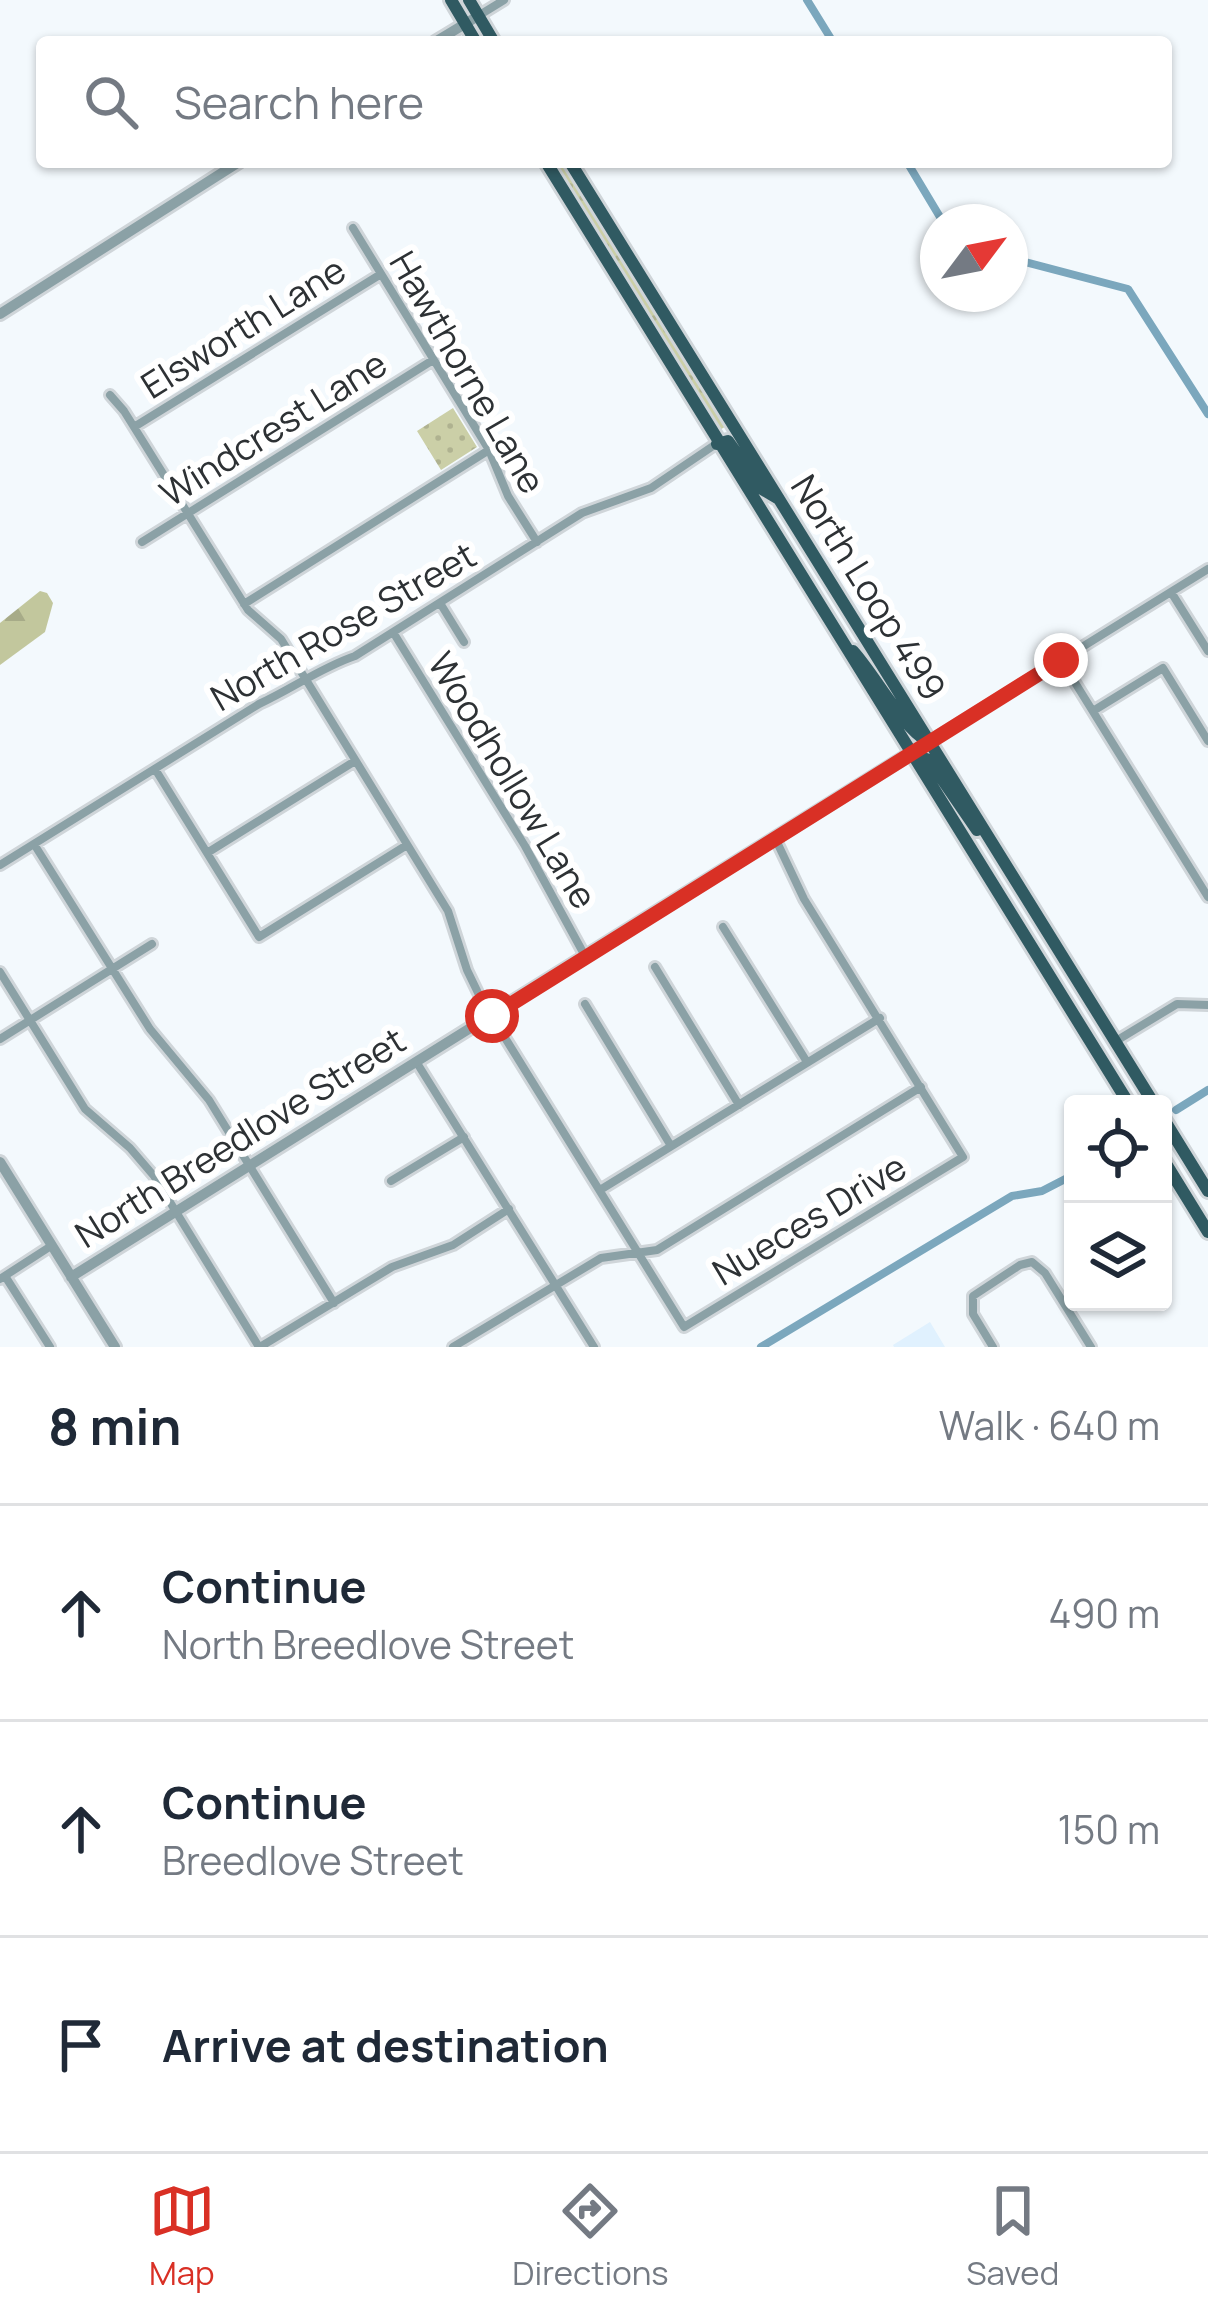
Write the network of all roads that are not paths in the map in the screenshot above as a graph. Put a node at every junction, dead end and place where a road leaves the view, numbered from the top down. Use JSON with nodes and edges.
{"nodes":[{"id":1,"x":451,"y":0,"type":"edge"},
{"id":2,"x":469,"y":0,"type":"edge"},
{"id":3,"x":504,"y":0,"type":"edge"},
{"id":4,"x":471,"y":20,"type":"junction"},
{"id":5,"x":445,"y":36,"type":"edge"},
{"id":6,"x":475,"y":36,"type":"edge"},
{"id":7,"x":488,"y":36,"type":"edge"},
{"id":8,"x":229,"y":168,"type":"edge"},
{"id":9,"x":550,"y":168,"type":"edge"},
{"id":10,"x":574,"y":168,"type":"edge"},
{"id":11,"x":352,"y":228,"type":"dead end"},
{"id":12,"x":381,"y":274,"type":"junction"},
{"id":13,"x":0,"y":314,"type":"edge"},
{"id":14,"x":433,"y":360,"type":"junction"},
{"id":15,"x":110,"y":395,"type":"dead end"},
{"id":16,"x":134,"y":427,"type":"junction"},
{"id":17,"x":717,"y":444,"type":"junction"},
{"id":18,"x":489,"y":450,"type":"junction"},
{"id":19,"x":780,"y":500,"type":"junction"},
{"id":20,"x":187,"y":512,"type":"junction"},
{"id":21,"x":142,"y":542,"type":"dead end"},
{"id":22,"x":537,"y":542,"type":"junction"},
{"id":23,"x":1208,"y":569,"type":"edge"},
{"id":24,"x":1171,"y":592,"type":"junction"},
{"id":25,"x":440,"y":603,"type":"junction"},
{"id":26,"x":244,"y":604,"type":"junction"},
{"id":27,"x":393,"y":632,"type":"junction"},
{"id":28,"x":835,"y":633,"type":"junction"},
{"id":29,"x":464,"y":642,"type":"dead end"},
{"id":30,"x":1208,"y":651,"type":"edge"},
{"id":31,"x":1061,"y":660,"type":"junction"},
{"id":32,"x":306,"y":680,"type":"junction"},
{"id":33,"x":1093,"y":711,"type":"junction"},
{"id":34,"x":1208,"y":741,"type":"edge"},
{"id":35,"x":929,"y":742,"type":"junction"},
{"id":36,"x":910,"y":754,"type":"junction"},
{"id":37,"x":355,"y":761,"type":"junction"},
{"id":38,"x":155,"y":769,"type":"junction"},
{"id":39,"x":775,"y":838,"type":"junction"},
{"id":40,"x":34,"y":844,"type":"junction"},
{"id":41,"x":407,"y":845,"type":"junction"},
{"id":42,"x":207,"y":853,"type":"junction"},
{"id":43,"x":1002,"y":858,"type":"junction"},
{"id":44,"x":0,"y":865,"type":"edge"},
{"id":45,"x":1208,"y":897,"type":"edge"},
{"id":46,"x":723,"y":927,"type":"dead end"},
{"id":47,"x":152,"y":944,"type":"dead end"},
{"id":48,"x":586,"y":956,"type":"junction"},
{"id":49,"x":655,"y":967,"type":"dead end"},
{"id":50,"x":112,"y":970,"type":"junction"},
{"id":51,"x":0,"y":972,"type":"edge"},
{"id":52,"x":585,"y":1004,"type":"dead end"},
{"id":53,"x":1208,"y":1006,"type":"edge"},
{"id":54,"x":492,"y":1016,"type":"junction"},
{"id":55,"x":880,"y":1018,"type":"junction"},
{"id":56,"x":31,"y":1020,"type":"junction"},
{"id":57,"x":0,"y":1039,"type":"edge"},
{"id":58,"x":1116,"y":1041,"type":"junction"},
{"id":59,"x":1097,"y":1053,"type":"junction"},
{"id":60,"x":806,"y":1062,"type":"junction"},
{"id":61,"x":417,"y":1064,"type":"junction"},
{"id":62,"x":921,"y":1087,"type":"junction"},
{"id":63,"x":1123,"y":1095,"type":"edge"},
{"id":64,"x":1149,"y":1095,"type":"edge"},
{"id":65,"x":739,"y":1105,"type":"junction"},
{"id":66,"x":1172,"y":1133,"type":"edge"},
{"id":67,"x":464,"y":1137,"type":"junction"},
{"id":68,"x":671,"y":1146,"type":"junction"},
{"id":69,"x":0,"y":1162,"type":"edge"},
{"id":70,"x":251,"y":1167,"type":"junction"},
{"id":71,"x":1172,"y":1174,"type":"edge"},
{"id":72,"x":391,"y":1180,"type":"dead end"},
{"id":73,"x":599,"y":1191,"type":"junction"},
{"id":74,"x":1208,"y":1191,"type":"edge"},
{"id":75,"x":509,"y":1209,"type":"junction"},
{"id":76,"x":176,"y":1214,"type":"junction"},
{"id":77,"x":1208,"y":1232,"type":"edge"},
{"id":78,"x":51,"y":1246,"type":"junction"},
{"id":79,"x":638,"y":1254,"type":"junction"},
{"id":80,"x":2,"y":1277,"type":"edge"},
{"id":81,"x":71,"y":1277,"type":"junction"},
{"id":82,"x":555,"y":1285,"type":"junction"},
{"id":83,"x":334,"y":1303,"type":"junction"},
{"id":84,"x":50,"y":1347,"type":"edge"},
{"id":85,"x":115,"y":1347,"type":"edge"},
{"id":86,"x":260,"y":1347,"type":"edge"},
{"id":87,"x":453,"y":1347,"type":"edge"},
{"id":88,"x":594,"y":1347,"type":"edge"},
{"id":89,"x":993,"y":1347,"type":"edge"},
{"id":90,"x":1091,"y":1347,"type":"edge"}],
"edges":[{"from":1,"to":4,"type":"main road"},
{"from":2,"to":4,"type":"main road"},
{"from":3,"to":4,"type":"street"},
{"from":4,"to":5,"type":"street"},
{"from":4,"to":6,"type":"main road"},
{"from":4,"to":7,"type":"main road"},
{"from":8,"to":13,"type":"street"},
{"from":9,"to":17,"type":"main road","name":"North Loop 499"},
{"from":10,"to":19,"type":"main road","name":"North Loop 499"},
{"from":11,"to":12,"type":"street","name":"Hawthorne Lane"},
{"from":12,"to":14,"type":"street","name":"Hawthorne Lane"},
{"from":12,"to":16,"type":"street","name":"Elsworth Lane"},
{"from":14,"to":18,"type":"street","name":"Hawthorne Lane"},
{"from":14,"to":20,"type":"street","name":"Windcrest Lane"},
{"from":15,"to":16,"type":"street"},
{"from":16,"to":20,"type":"street"},
{"from":17,"to":19,"type":"main road"},
{"from":17,"to":22,"type":"street","name":"North Rose Street"},
{"from":17,"to":28,"type":"main road","name":"North Loop 499"},
{"from":18,"to":22,"type":"street","name":"Hawthorne Lane"},
{"from":18,"to":26,"type":"street"},
{"from":19,"to":35,"type":"main road","name":"North Loop 499"},
{"from":20,"to":21,"type":"street","name":"Windcrest Lane"},
{"from":20,"to":26,"type":"street"},
{"from":22,"to":25,"type":"street","name":"North Rose Street"},
{"from":23,"to":24,"type":"street"},
{"from":24,"to":30,"type":"street"},
{"from":24,"to":31,"type":"street"},
{"from":25,"to":27,"type":"street","name":"North Rose Street"},
{"from":25,"to":29,"type":"street"},
{"from":26,"to":32,"type":"street"},
{"from":27,"to":32,"type":"street","name":"North Rose Street"},
{"from":27,"to":48,"type":"street","name":"Woodhollow Lane"},
{"from":28,"to":35,"type":"main road"},
{"from":28,"to":36,"type":"main road","name":"North Loop 499"},
{"from":31,"to":33,"type":"street"},
{"from":31,"to":35,"type":"street"},
{"from":32,"to":37,"type":"street"},
{"from":32,"to":38,"type":"street","name":"North Rose Street"},
{"from":33,"to":34,"type":"street"},
{"from":33,"to":45,"type":"street"},
{"from":35,"to":36,"type":"street","name":"North Breedlove Street"},
{"from":35,"to":43,"type":"main road","name":"North Loop 499"},
{"from":36,"to":39,"type":"street","name":"North Breedlove Street"},
{"from":36,"to":43,"type":"main road"},
{"from":36,"to":59,"type":"main road","name":"North Loop 499"},
{"from":37,"to":41,"type":"street"},
{"from":37,"to":42,"type":"street"},
{"from":38,"to":40,"type":"street","name":"North Rose Street"},
{"from":38,"to":42,"type":"street"},
{"from":39,"to":48,"type":"street","name":"North Breedlove Street"},
{"from":39,"to":55,"type":"street"},
{"from":40,"to":44,"type":"street","name":"North Rose Street"},
{"from":40,"to":50,"type":"street"},
{"from":41,"to":42,"type":"street"},
{"from":41,"to":54,"type":"street"},
{"from":43,"to":58,"type":"main road","name":"North Loop 499"},
{"from":46,"to":60,"type":"street"},
{"from":47,"to":50,"type":"street"},
{"from":48,"to":54,"type":"street","name":"North Breedlove Street"},
{"from":49,"to":65,"type":"street"},
{"from":50,"to":56,"type":"street"},
{"from":50,"to":70,"type":"street"},
{"from":51,"to":56,"type":"street"},
{"from":52,"to":68,"type":"street"},
{"from":53,"to":58,"type":"street"},
{"from":54,"to":61,"type":"street","name":"North Breedlove Street"},
{"from":54,"to":73,"type":"street"},
{"from":55,"to":60,"type":"street"},
{"from":55,"to":62,"type":"street"},
{"from":56,"to":57,"type":"street"},
{"from":56,"to":76,"type":"street"},
{"from":58,"to":59,"type":"main road"},
{"from":58,"to":64,"type":"main road","name":"North Loop 499"},
{"from":59,"to":63,"type":"main road","name":"North Loop 499"},
{"from":60,"to":65,"type":"street"},
{"from":61,"to":67,"type":"street"},
{"from":61,"to":70,"type":"street","name":"North Breedlove Street"},
{"from":62,"to":79,"type":"street"},
{"from":62,"to":79,"type":"street","name":"Nueces Drive"},
{"from":65,"to":68,"type":"street"},
{"from":66,"to":74,"type":"main road"},
{"from":67,"to":72,"type":"street"},
{"from":67,"to":75,"type":"street"},
{"from":68,"to":73,"type":"street"},
{"from":69,"to":78,"type":"street"},
{"from":70,"to":76,"type":"street","name":"North Breedlove Street"},
{"from":70,"to":83,"type":"street"},
{"from":71,"to":77,"type":"main road"},
{"from":73,"to":79,"type":"street"},
{"from":75,"to":82,"type":"street"},
{"from":75,"to":83,"type":"street"},
{"from":76,"to":81,"type":"street","name":"North Breedlove Street"},
{"from":76,"to":86,"type":"street"},
{"from":78,"to":80,"type":"street","name":"North Breedlove Street"},
{"from":78,"to":81,"type":"street"},
{"from":79,"to":82,"type":"street"},
{"from":80,"to":84,"type":"street"},
{"from":81,"to":85,"type":"street"},
{"from":82,"to":87,"type":"street"},
{"from":82,"to":88,"type":"street"},
{"from":83,"to":86,"type":"street"},
{"from":89,"to":90,"type":"street"}]}
